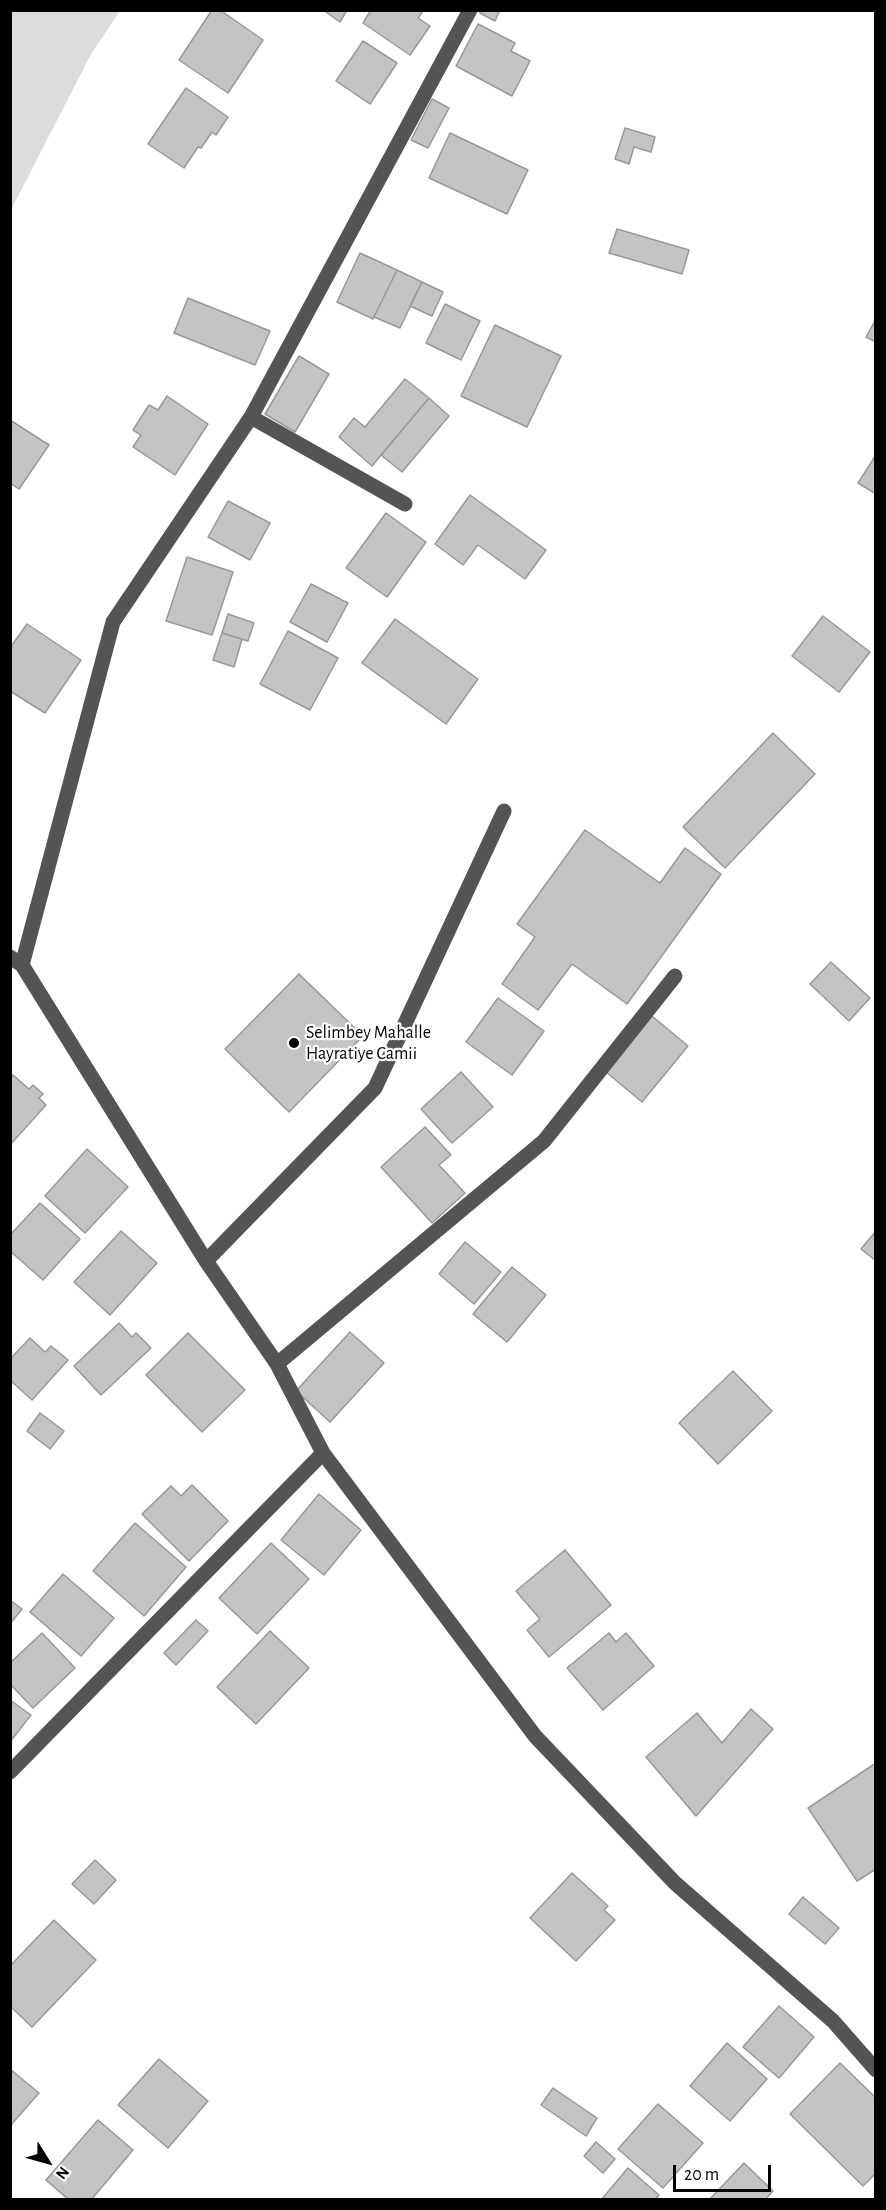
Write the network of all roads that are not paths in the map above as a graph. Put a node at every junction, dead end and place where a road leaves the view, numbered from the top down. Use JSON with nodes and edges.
{"nodes":[{"id":1,"x":470,"y":10,"type":"edge"},
{"id":2,"x":251,"y":417,"type":"junction"},
{"id":3,"x":405,"y":504,"type":"dead end"},
{"id":4,"x":504,"y":811,"type":"dead end"},
{"id":5,"x":16,"y":961,"type":"edge"},
{"id":6,"x":675,"y":976,"type":"dead end"},
{"id":7,"x":206,"y":1261,"type":"junction"},
{"id":8,"x":277,"y":1364,"type":"junction"},
{"id":9,"x":323,"y":1453,"type":"junction"},
{"id":10,"x":10,"y":1772,"type":"edge"},
{"id":11,"x":876,"y":2070,"type":"edge"}],
"edges":[{"from":1,"to":2,"type":"street"},
{"from":2,"to":3,"type":"street"},
{"from":2,"to":5,"type":"street"},
{"from":4,"to":7,"type":"street"},
{"from":5,"to":7,"type":"street"},
{"from":6,"to":8,"type":"street"},
{"from":7,"to":8,"type":"street"},
{"from":8,"to":9,"type":"street"},
{"from":9,"to":10,"type":"street"},
{"from":9,"to":11,"type":"street"}]}
